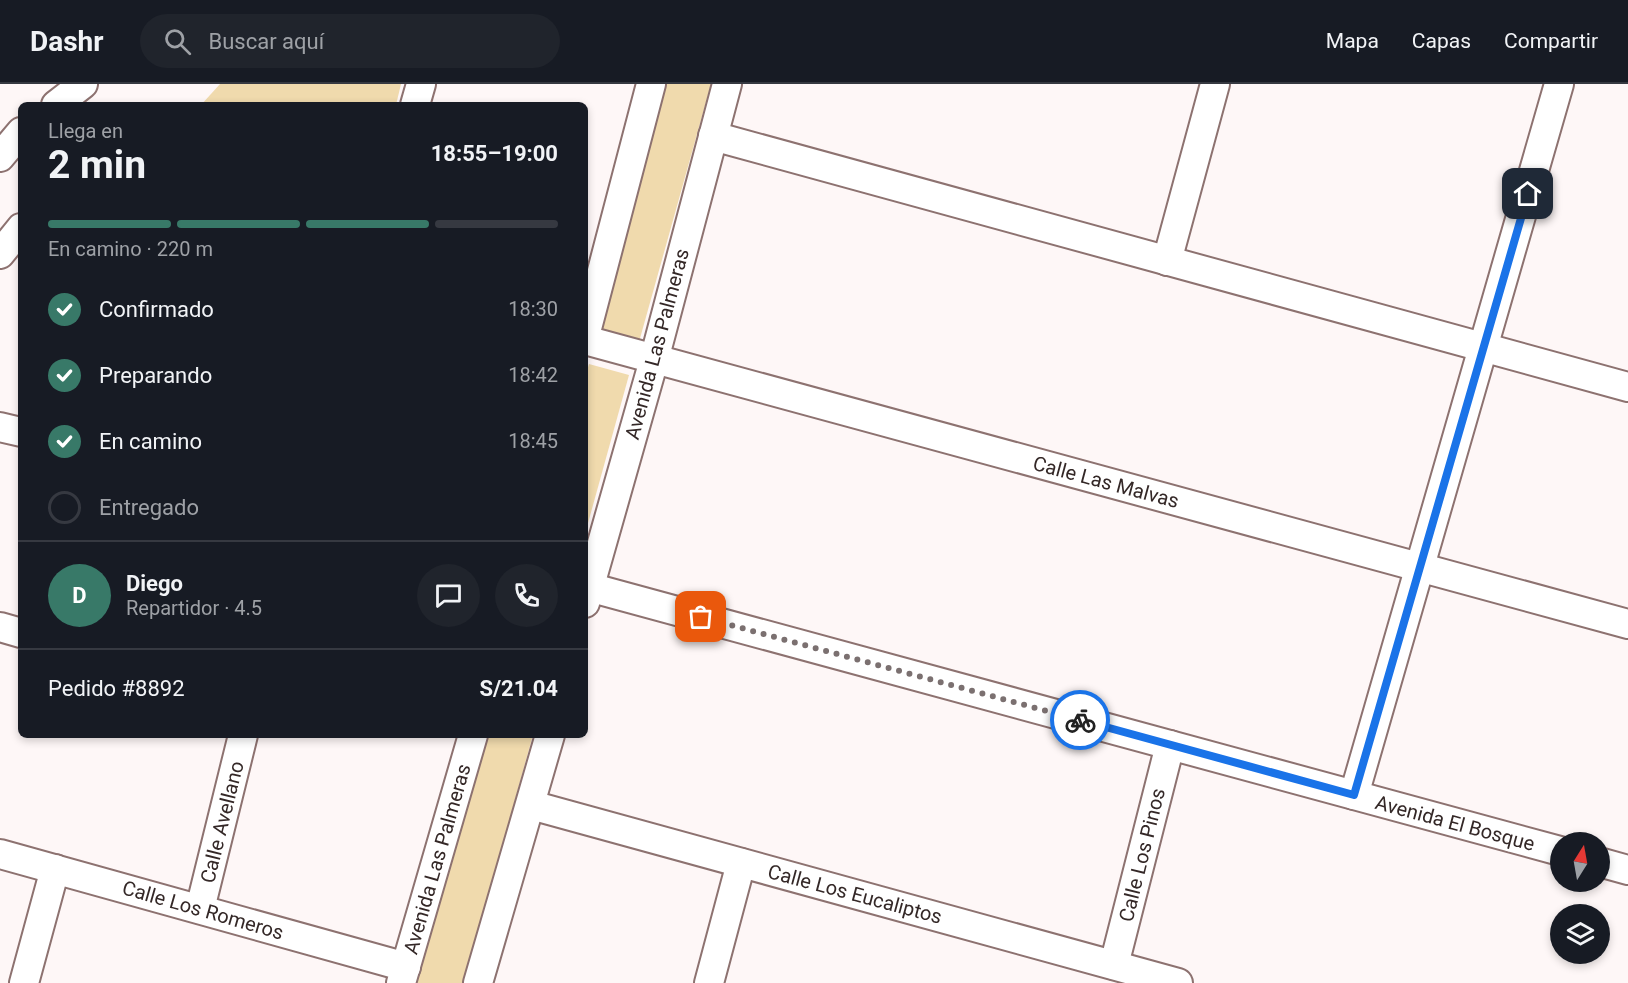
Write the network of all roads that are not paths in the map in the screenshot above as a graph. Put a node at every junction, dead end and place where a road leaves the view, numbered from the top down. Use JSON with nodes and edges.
{"nodes":[{"id":1,"x":84,"y":84,"type":"edge"},
{"id":2,"x":96,"y":84,"type":"edge"},
{"id":3,"x":421,"y":84,"type":"edge"},
{"id":4,"x":651,"y":84,"type":"edge"},
{"id":5,"x":727,"y":84,"type":"edge"},
{"id":6,"x":1215,"y":84,"type":"edge"},
{"id":7,"x":1559,"y":84,"type":"edge"},
{"id":8,"x":60,"y":102,"type":"edge"},
{"id":9,"x":93,"y":102,"type":"edge"},
{"id":10,"x":416,"y":102,"type":"edge"},
{"id":11,"x":18,"y":136,"type":"edge"},
{"id":12,"x":713,"y":136,"type":"junction"},
{"id":13,"x":0,"y":157,"type":"edge"},
{"id":14,"x":18,"y":232,"type":"edge"},
{"id":15,"x":0,"y":254,"type":"edge"},
{"id":16,"x":1167,"y":261,"type":"junction"},
{"id":17,"x":588,"y":326,"type":"edge"},
{"id":18,"x":588,"y":339,"type":"edge"},
{"id":19,"x":1484,"y":348,"type":"junction"},
{"id":20,"x":654,"y":360,"type":"junction"},
{"id":21,"x":1628,"y":387,"type":"edge"},
{"id":22,"x":1420,"y":567,"type":"junction"},
{"id":23,"x":588,"y":585,"type":"edge"},
{"id":24,"x":588,"y":593,"type":"edge"},
{"id":25,"x":1628,"y":624,"type":"edge"},
{"id":26,"x":0,"y":627,"type":"edge"},
{"id":27,"x":18,"y":632,"type":"edge"},
{"id":28,"x":242,"y":738,"type":"edge"},
{"id":29,"x":472,"y":738,"type":"edge"},
{"id":30,"x":549,"y":738,"type":"edge"},
{"id":31,"x":1170,"y":745,"type":"junction"},
{"id":32,"x":1354,"y":795,"type":"junction"},
{"id":33,"x":531,"y":805,"type":"junction"},
{"id":34,"x":1550,"y":848,"type":"edge"},
{"id":35,"x":0,"y":854,"type":"edge"},
{"id":36,"x":741,"y":863,"type":"junction"},
{"id":37,"x":1610,"y":865,"type":"edge"},
{"id":38,"x":55,"y":869,"type":"junction"},
{"id":39,"x":1628,"y":870,"type":"edge"},
{"id":40,"x":200,"y":909,"type":"junction"},
{"id":41,"x":1114,"y":965,"type":"junction"},
{"id":42,"x":404,"y":975,"type":"edge"},
{"id":43,"x":24,"y":983,"type":"edge"},
{"id":44,"x":478,"y":983,"type":"edge"},
{"id":45,"x":709,"y":983,"type":"edge"},
{"id":46,"x":1178,"y":983,"type":"edge"}],
"edges":[{"from":1,"to":8,"type":"street"},
{"from":2,"to":9,"type":"street"},
{"from":3,"to":10,"type":"street"},
{"from":4,"to":17,"type":"street"},
{"from":5,"to":12,"type":"street","name":"Avenida Las Palmeras"},
{"from":6,"to":16,"type":"street"},
{"from":7,"to":19,"type":"street"},
{"from":11,"to":13,"type":"street"},
{"from":12,"to":16,"type":"street"},
{"from":12,"to":20,"type":"street","name":"Avenida Las Palmeras"},
{"from":14,"to":15,"type":"street"},
{"from":16,"to":19,"type":"street"},
{"from":18,"to":20,"type":"street","name":"Calle Las Malvas"},
{"from":19,"to":21,"type":"street"},
{"from":19,"to":22,"type":"street"},
{"from":20,"to":22,"type":"street","name":"Calle Las Malvas"},
{"from":20,"to":23,"type":"street","name":"Avenida Las Palmeras"},
{"from":22,"to":25,"type":"street","name":"Calle Las Malvas"},
{"from":22,"to":32,"type":"street"},
{"from":24,"to":31,"type":"street","name":"Avenida El Bosque"},
{"from":26,"to":27,"type":"street"},
{"from":28,"to":40,"type":"street","name":"Calle Avellano"},
{"from":29,"to":42,"type":"street","name":"Avenida Las Palmeras"},
{"from":30,"to":33,"type":"street"},
{"from":31,"to":32,"type":"street","name":"Avenida El Bosque"},
{"from":31,"to":41,"type":"street","name":"Calle Los Pinos"},
{"from":32,"to":34,"type":"street","name":"Avenida El Bosque"},
{"from":33,"to":36,"type":"street","name":"Calle Los Eucaliptos"},
{"from":33,"to":44,"type":"street"},
{"from":35,"to":38,"type":"street","name":"Calle Los Romeros"},
{"from":36,"to":41,"type":"street","name":"Calle Los Eucaliptos"},
{"from":36,"to":45,"type":"street"},
{"from":37,"to":39,"type":"street"},
{"from":38,"to":40,"type":"street","name":"Calle Los Romeros"},
{"from":38,"to":43,"type":"street"},
{"from":40,"to":42,"type":"street","name":"Calle Los Romeros"},
{"from":41,"to":46,"type":"street","name":"Calle Los Eucaliptos"}]}
